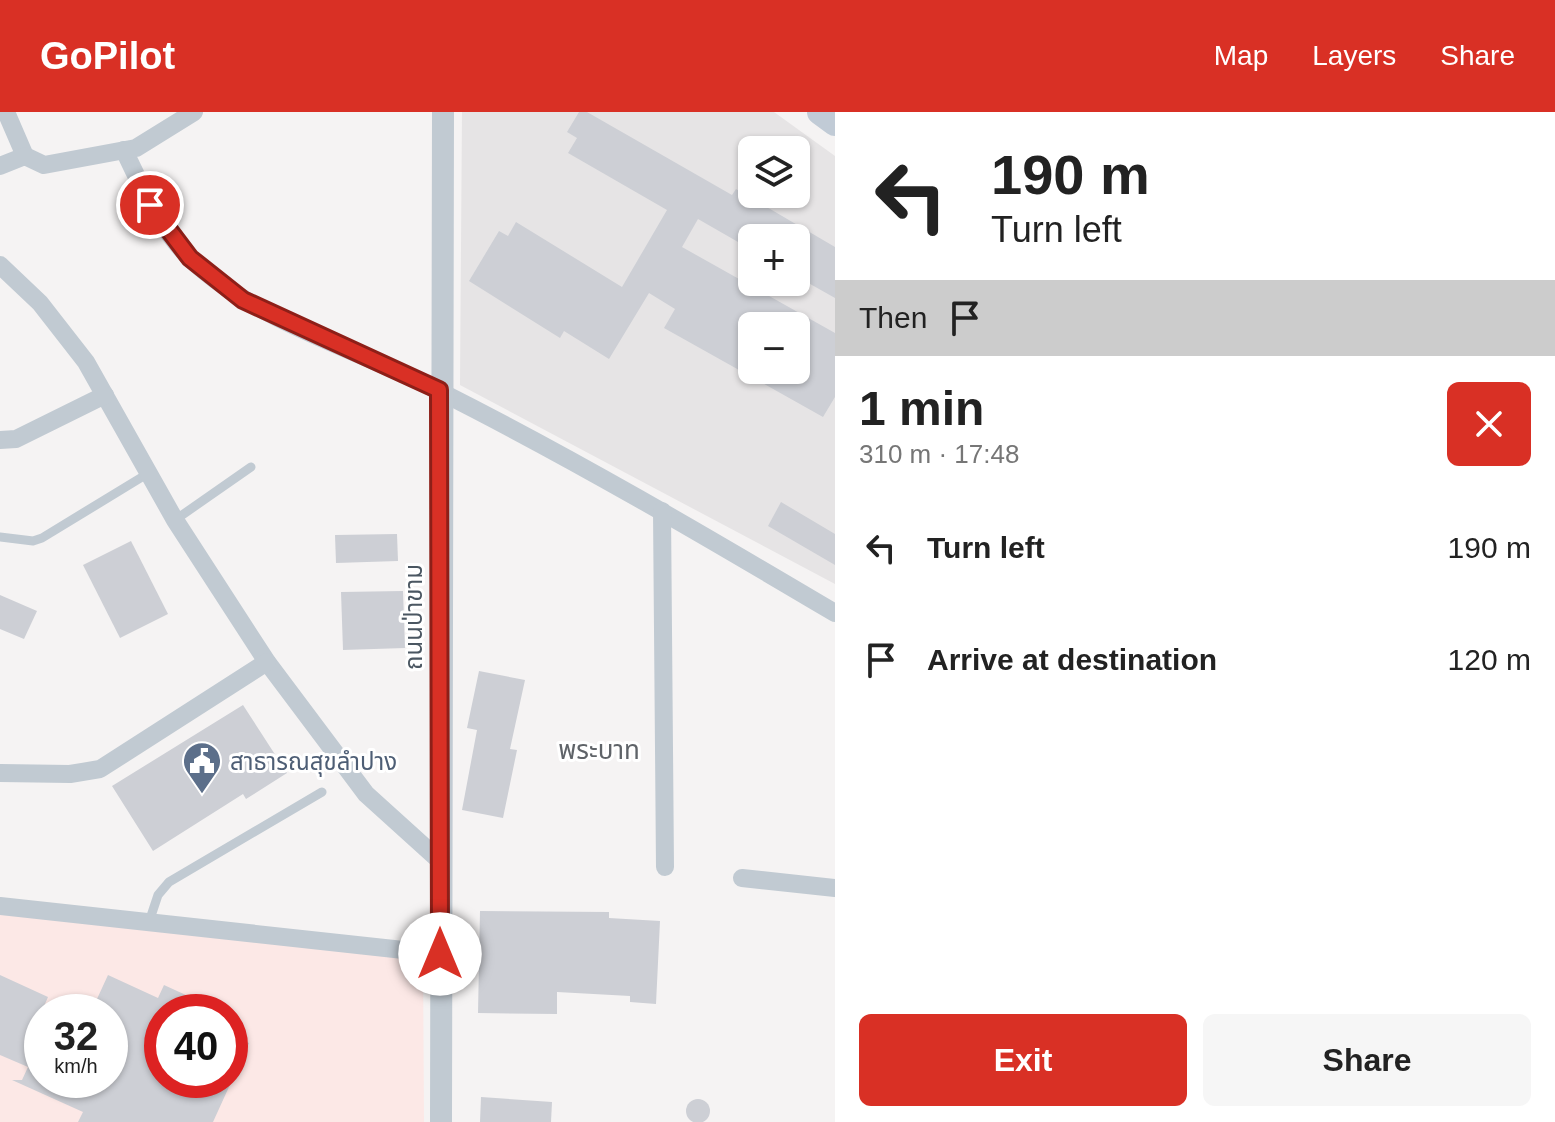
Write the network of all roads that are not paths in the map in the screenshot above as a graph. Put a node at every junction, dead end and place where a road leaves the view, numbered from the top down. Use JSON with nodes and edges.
{"nodes":[{"id":1,"x":6,"y":112,"type":"edge"},
{"id":2,"x":194,"y":112,"type":"edge"},
{"id":3,"x":443,"y":112,"type":"edge"},
{"id":4,"x":820,"y":112,"type":"edge"},
{"id":5,"x":835,"y":123,"type":"edge"},
{"id":6,"x":124,"y":150,"type":"junction"},
{"id":7,"x":25,"y":156,"type":"junction"},
{"id":8,"x":0,"y":166,"type":"edge"},
{"id":9,"x":0,"y":265,"type":"edge"},
{"id":10,"x":439,"y":390,"type":"junction"},
{"id":11,"x":105,"y":395,"type":"junction"},
{"id":12,"x":0,"y":440,"type":"edge"},
{"id":13,"x":251,"y":467,"type":"dead end"},
{"id":14,"x":147,"y":474,"type":"junction"},
{"id":15,"x":662,"y":511,"type":"junction"},
{"id":16,"x":175,"y":520,"type":"junction"},
{"id":17,"x":0,"y":537,"type":"edge"},
{"id":18,"x":835,"y":613,"type":"edge"},
{"id":19,"x":267,"y":662,"type":"junction"},
{"id":20,"x":0,"y":773,"type":"edge"},
{"id":21,"x":322,"y":792,"type":"dead end"},
{"id":22,"x":439,"y":860,"type":"junction"},
{"id":23,"x":665,"y":867,"type":"dead end"},
{"id":24,"x":742,"y":878,"type":"dead end"},
{"id":25,"x":835,"y":888,"type":"edge"},
{"id":26,"x":0,"y":906,"type":"edge"},
{"id":27,"x":149,"y":922,"type":"junction"},
{"id":28,"x":440,"y":954,"type":"junction"},
{"id":29,"x":441,"y":1122,"type":"edge"}],
"edges":[{"from":1,"to":7,"type":"street"},
{"from":2,"to":6,"type":"street"},
{"from":3,"to":10,"type":"street","name":"ถนนป่าขาม"},
{"from":4,"to":5,"type":"main road"},
{"from":6,"to":7,"type":"street"},
{"from":6,"to":10,"type":"street"},
{"from":7,"to":8,"type":"street"},
{"from":9,"to":11,"type":"street"},
{"from":10,"to":15,"type":"street"},
{"from":10,"to":22,"type":"street","name":"ถนนป่าขาม"},
{"from":11,"to":12,"type":"street"},
{"from":11,"to":14,"type":"street"},
{"from":13,"to":16,"type":"lane"},
{"from":14,"to":16,"type":"street"},
{"from":14,"to":17,"type":"lane"},
{"from":15,"to":18,"type":"street"},
{"from":15,"to":23,"type":"street"},
{"from":16,"to":19,"type":"street"},
{"from":19,"to":20,"type":"street"},
{"from":19,"to":22,"type":"street"},
{"from":21,"to":27,"type":"lane"},
{"from":22,"to":28,"type":"street","name":"ถนนป่าขาม"},
{"from":24,"to":25,"type":"street"},
{"from":26,"to":27,"type":"street"},
{"from":27,"to":28,"type":"street"},
{"from":28,"to":29,"type":"street","name":"ถนนป่าขาม"}]}
